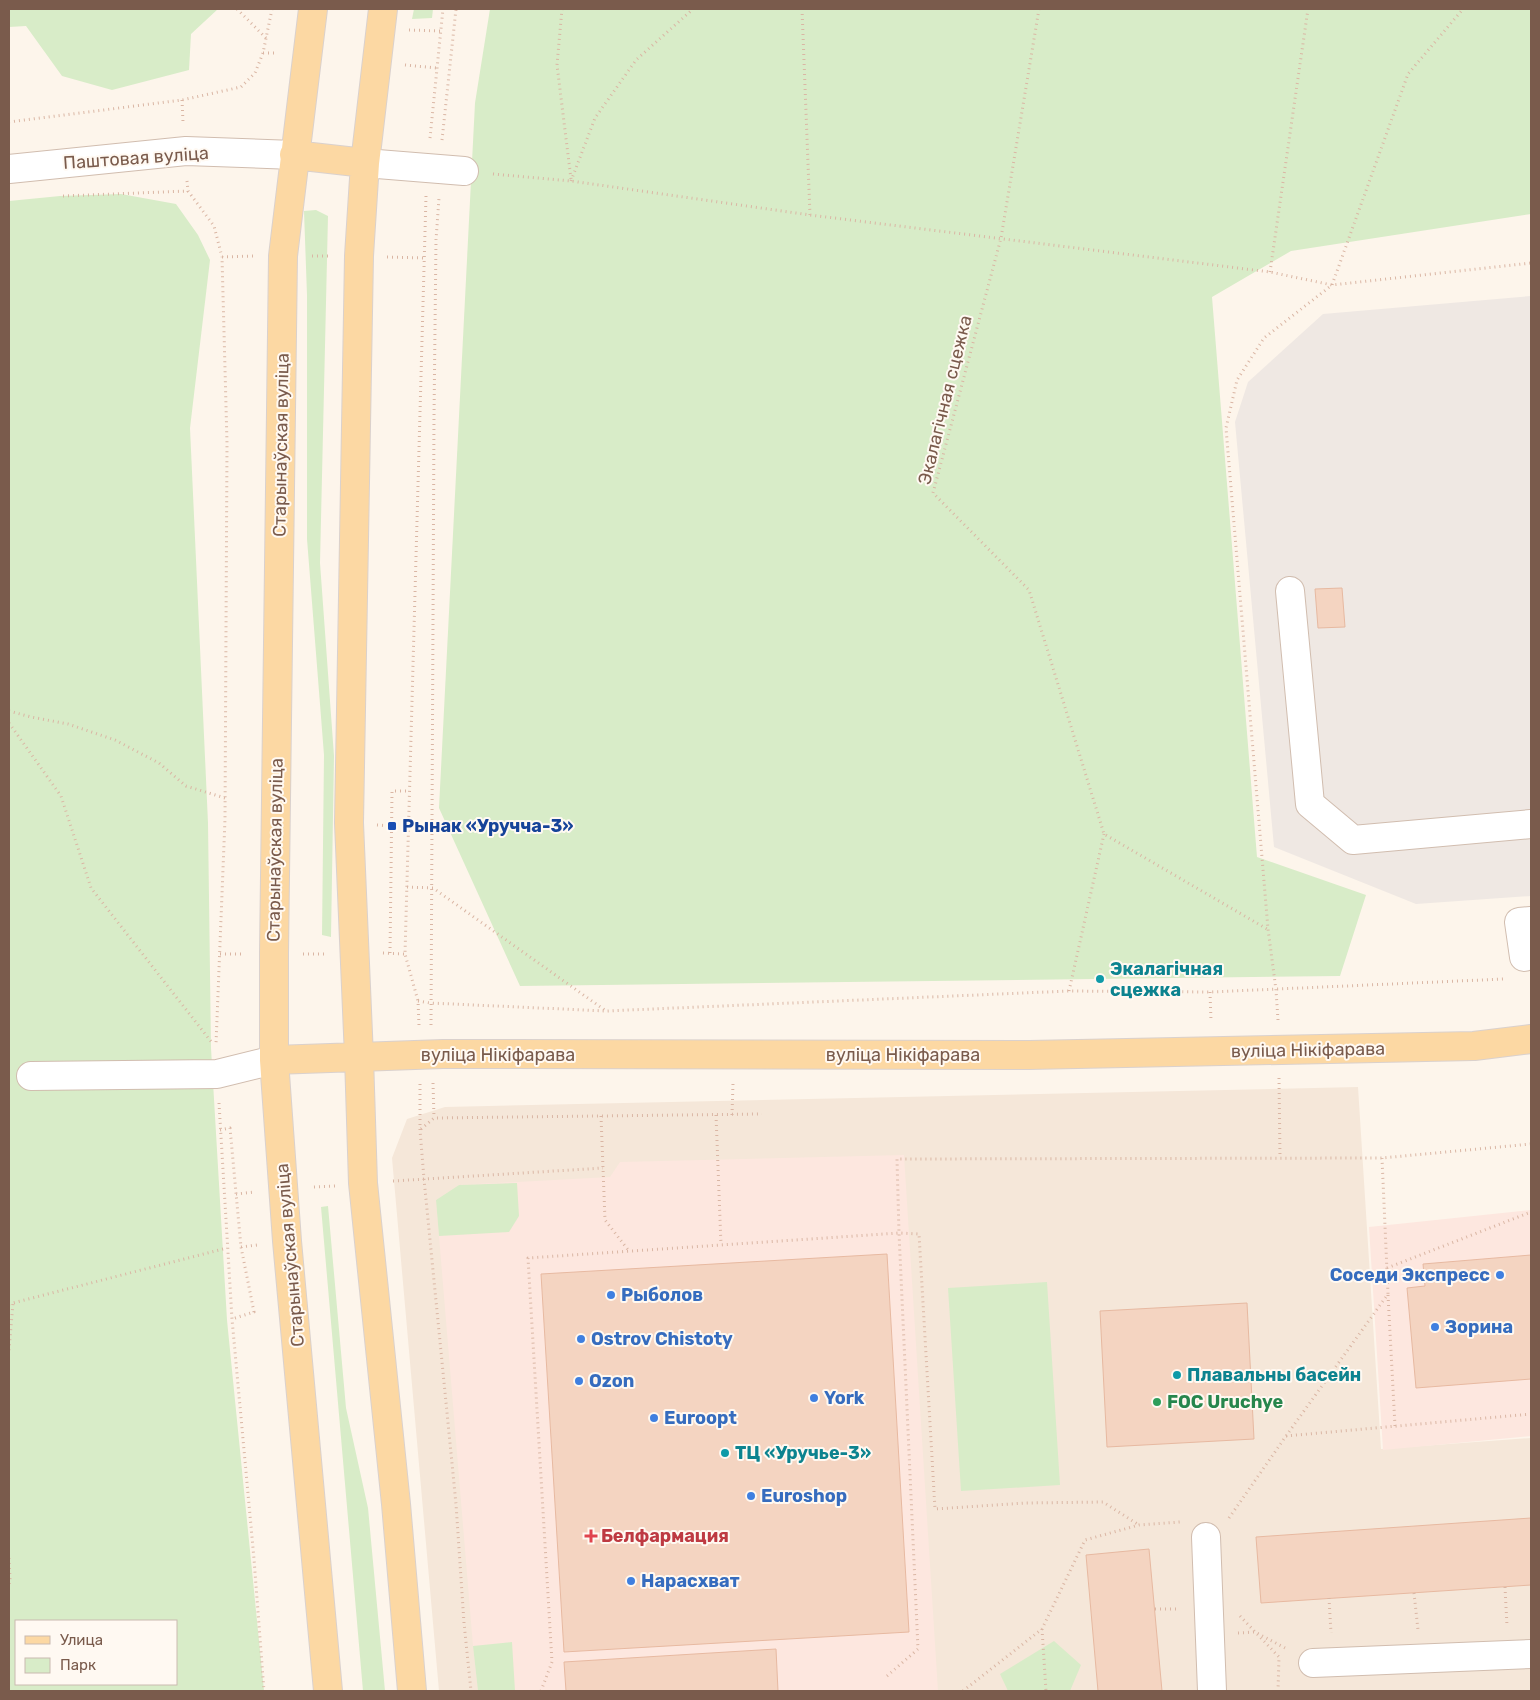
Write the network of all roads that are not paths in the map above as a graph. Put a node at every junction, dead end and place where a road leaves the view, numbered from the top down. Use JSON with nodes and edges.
{"nodes":[{"id":1,"x":313,"y":9,"type":"edge"},
{"id":2,"x":383,"y":9,"type":"edge"},
{"id":3,"x":294,"y":155,"type":"junction"},
{"id":4,"x":365,"y":163,"type":"junction"},
{"id":5,"x":9,"y":169,"type":"edge"},
{"id":6,"x":444,"y":170,"type":"road end"},
{"id":7,"x":1290,"y":591,"type":"dead end"},
{"id":8,"x":1531,"y":824,"type":"edge"},
{"id":9,"x":1531,"y":921,"type":"edge"},
{"id":10,"x":1524,"y":957,"type":"dead end"},
{"id":11,"x":1531,"y":1038,"type":"edge"},
{"id":12,"x":359,"y":1057,"type":"junction"},
{"id":13,"x":274,"y":1060,"type":"junction"},
{"id":14,"x":32,"y":1076,"type":"dead end"},
{"id":15,"x":1213,"y":1528,"type":"road end"},
{"id":16,"x":1520,"y":1654,"type":"edge"},
{"id":17,"x":1313,"y":1663,"type":"road end"},
{"id":18,"x":328,"y":1691,"type":"edge"},
{"id":19,"x":412,"y":1691,"type":"edge"},
{"id":20,"x":1212,"y":1691,"type":"edge"}],
"edges":[{"from":1,"to":3,"type":"main road","name":"Старынаўская вуліца"},
{"from":2,"to":4,"type":"main road"},
{"from":3,"to":4,"type":"main road"},
{"from":3,"to":5,"type":"street","name":"Паштовая вуліца"},
{"from":3,"to":13,"type":"main road","name":"Старынаўская вуліца"},
{"from":4,"to":6,"type":"street"},
{"from":4,"to":12,"type":"main road"},
{"from":7,"to":8,"type":"street"},
{"from":9,"to":10,"type":"street"},
{"from":11,"to":12,"type":"main road","name":"вуліца Нікіфарава"},
{"from":12,"to":13,"type":"main road","name":"вуліца Нікіфарава"},
{"from":12,"to":19,"type":"main road"},
{"from":13,"to":14,"type":"street"},
{"from":13,"to":18,"type":"main road","name":"Старынаўская вуліца"},
{"from":15,"to":20,"type":"street"},
{"from":16,"to":17,"type":"street"}]}
